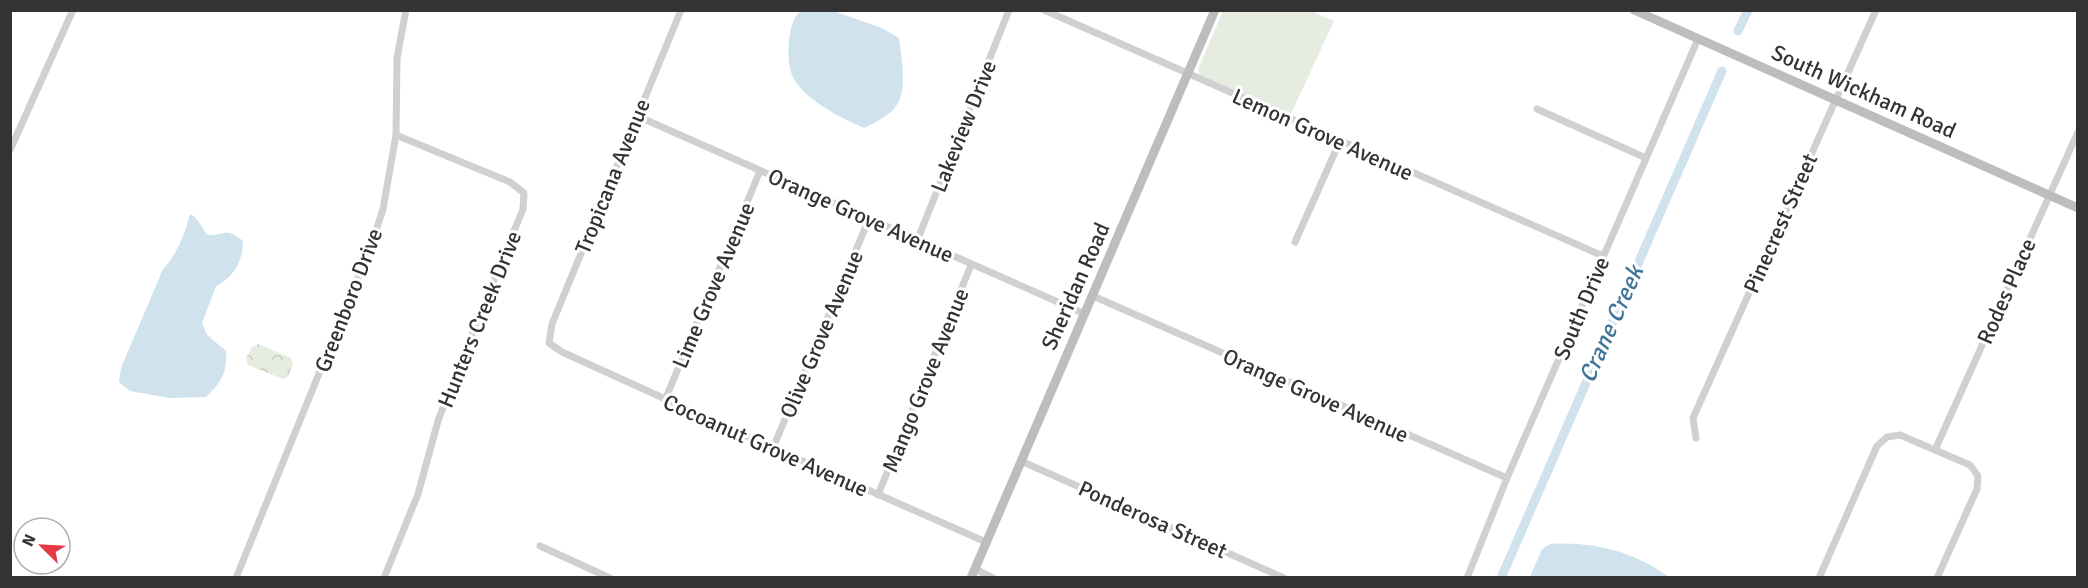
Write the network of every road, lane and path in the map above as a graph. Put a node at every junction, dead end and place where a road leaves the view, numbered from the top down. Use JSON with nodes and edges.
{"nodes":[{"id":1,"x":73,"y":10,"type":"edge"},
{"id":2,"x":406,"y":10,"type":"edge"},
{"id":3,"x":681,"y":10,"type":"edge"},
{"id":4,"x":1010,"y":10,"type":"edge"},
{"id":5,"x":1044,"y":10,"type":"edge"},
{"id":6,"x":1215,"y":10,"type":"edge"},
{"id":7,"x":1634,"y":10,"type":"edge"},
{"id":8,"x":1876,"y":10,"type":"edge"},
{"id":9,"x":1698,"y":39,"type":"junction"},
{"id":10,"x":1188,"y":74,"type":"junction"},
{"id":11,"x":1836,"y":100,"type":"junction"},
{"id":12,"x":1537,"y":109,"type":"dead end"},
{"id":13,"x":637,"y":116,"type":"junction"},
{"id":14,"x":2078,"y":132,"type":"edge"},
{"id":15,"x":396,"y":135,"type":"junction"},
{"id":16,"x":1340,"y":141,"type":"junction"},
{"id":17,"x":10,"y":150,"type":"edge"},
{"id":18,"x":1646,"y":158,"type":"junction"},
{"id":19,"x":760,"y":171,"type":"junction"},
{"id":20,"x":2048,"y":195,"type":"junction"},
{"id":21,"x":2078,"y":208,"type":"edge"},
{"id":22,"x":869,"y":219,"type":"junction"},
{"id":23,"x":917,"y":241,"type":"junction"},
{"id":24,"x":1295,"y":242,"type":"dead end"},
{"id":25,"x":1603,"y":256,"type":"junction"},
{"id":26,"x":971,"y":265,"type":"junction"},
{"id":27,"x":1093,"y":296,"type":"junction"},
{"id":28,"x":1085,"y":314,"type":"junction"},
{"id":29,"x":549,"y":343,"type":"joint"},
{"id":30,"x":665,"y":400,"type":"junction"},
{"id":31,"x":1696,"y":438,"type":"dead end"},
{"id":32,"x":773,"y":448,"type":"junction"},
{"id":33,"x":1935,"y":450,"type":"junction"},
{"id":34,"x":1021,"y":461,"type":"junction"},
{"id":35,"x":1507,"y":478,"type":"junction"},
{"id":36,"x":878,"y":495,"type":"junction"},
{"id":37,"x":986,"y":542,"type":"junction"},
{"id":38,"x":540,"y":546,"type":"dead end"},
{"id":39,"x":973,"y":573,"type":"edge"},
{"id":40,"x":236,"y":578,"type":"edge"},
{"id":41,"x":384,"y":578,"type":"edge"},
{"id":42,"x":610,"y":578,"type":"edge"},
{"id":43,"x":993,"y":578,"type":"edge"},
{"id":44,"x":1284,"y":578,"type":"edge"},
{"id":45,"x":1467,"y":578,"type":"edge"},
{"id":46,"x":1819,"y":578,"type":"edge"},
{"id":47,"x":1937,"y":578,"type":"edge"}],
"edges":[{"from":1,"to":17,"type":"street"},
{"from":2,"to":15,"type":"street","name":"Greenboro Drive"},
{"from":3,"to":13,"type":"street","name":"Tropicana Avenue"},
{"from":4,"to":23,"type":"street","name":"Lakeview Drive"},
{"from":5,"to":10,"type":"street","name":"Lemon Grove Avenue"},
{"from":6,"to":10,"type":"street","name":"Sheridan Road"},
{"from":7,"to":9,"type":"street","name":"South Wickham Road"},
{"from":8,"to":11,"type":"street","name":"Pinecrest Street"},
{"from":9,"to":11,"type":"street","name":"South Wickham Road"},
{"from":9,"to":18,"type":"street","name":"South Drive"},
{"from":10,"to":16,"type":"street","name":"Lemon Grove Avenue"},
{"from":10,"to":27,"type":"street","name":"Sheridan Road"},
{"from":11,"to":20,"type":"street","name":"South Wickham Road"},
{"from":11,"to":31,"type":"street","name":"Pinecrest Street"},
{"from":12,"to":18,"type":"street"},
{"from":13,"to":19,"type":"street","name":"Orange Grove Avenue"},
{"from":13,"to":29,"type":"street","name":"Tropicana Avenue"},
{"from":14,"to":20,"type":"street","name":"Rodes Place"},
{"from":15,"to":40,"type":"street","name":"Greenboro Drive"},
{"from":15,"to":41,"type":"street","name":"Hunters Creek Drive"},
{"from":16,"to":24,"type":"street"},
{"from":16,"to":25,"type":"street","name":"Lemon Grove Avenue"},
{"from":18,"to":25,"type":"street","name":"South Drive"},
{"from":19,"to":22,"type":"street","name":"Orange Grove Avenue"},
{"from":19,"to":30,"type":"street","name":"Lime Grove Avenue"},
{"from":20,"to":21,"type":"street","name":"South Wickham Road"},
{"from":20,"to":33,"type":"street","name":"Rodes Place"},
{"from":22,"to":23,"type":"street","name":"Orange Grove Avenue"},
{"from":22,"to":32,"type":"street","name":"Olive Grove Avenue"},
{"from":23,"to":26,"type":"street","name":"Orange Grove Avenue"},
{"from":25,"to":35,"type":"street","name":"South Drive"},
{"from":26,"to":28,"type":"street","name":"Orange Grove Avenue"},
{"from":26,"to":36,"type":"street","name":"Mango Grove Avenue"},
{"from":27,"to":28,"type":"street","name":"Sheridan Road"},
{"from":27,"to":35,"type":"street","name":"Orange Grove Avenue"},
{"from":28,"to":34,"type":"street","name":"Sheridan Road"},
{"from":29,"to":30,"type":"street","name":"Cocoanut Grove Avenue"},
{"from":30,"to":32,"type":"street","name":"Cocoanut Grove Avenue"},
{"from":32,"to":36,"type":"street","name":"Cocoanut Grove Avenue"},
{"from":33,"to":46,"type":"street"},
{"from":33,"to":47,"type":"street"},
{"from":34,"to":37,"type":"street","name":"Sheridan Road"},
{"from":34,"to":44,"type":"street","name":"Ponderosa Street"},
{"from":35,"to":45,"type":"street","name":"South Drive"},
{"from":36,"to":37,"type":"street","name":"Cocoanut Grove Avenue"},
{"from":37,"to":39,"type":"street","name":"Sheridan Road"},
{"from":38,"to":42,"type":"street"},
{"from":39,"to":43,"type":"street"}]}
